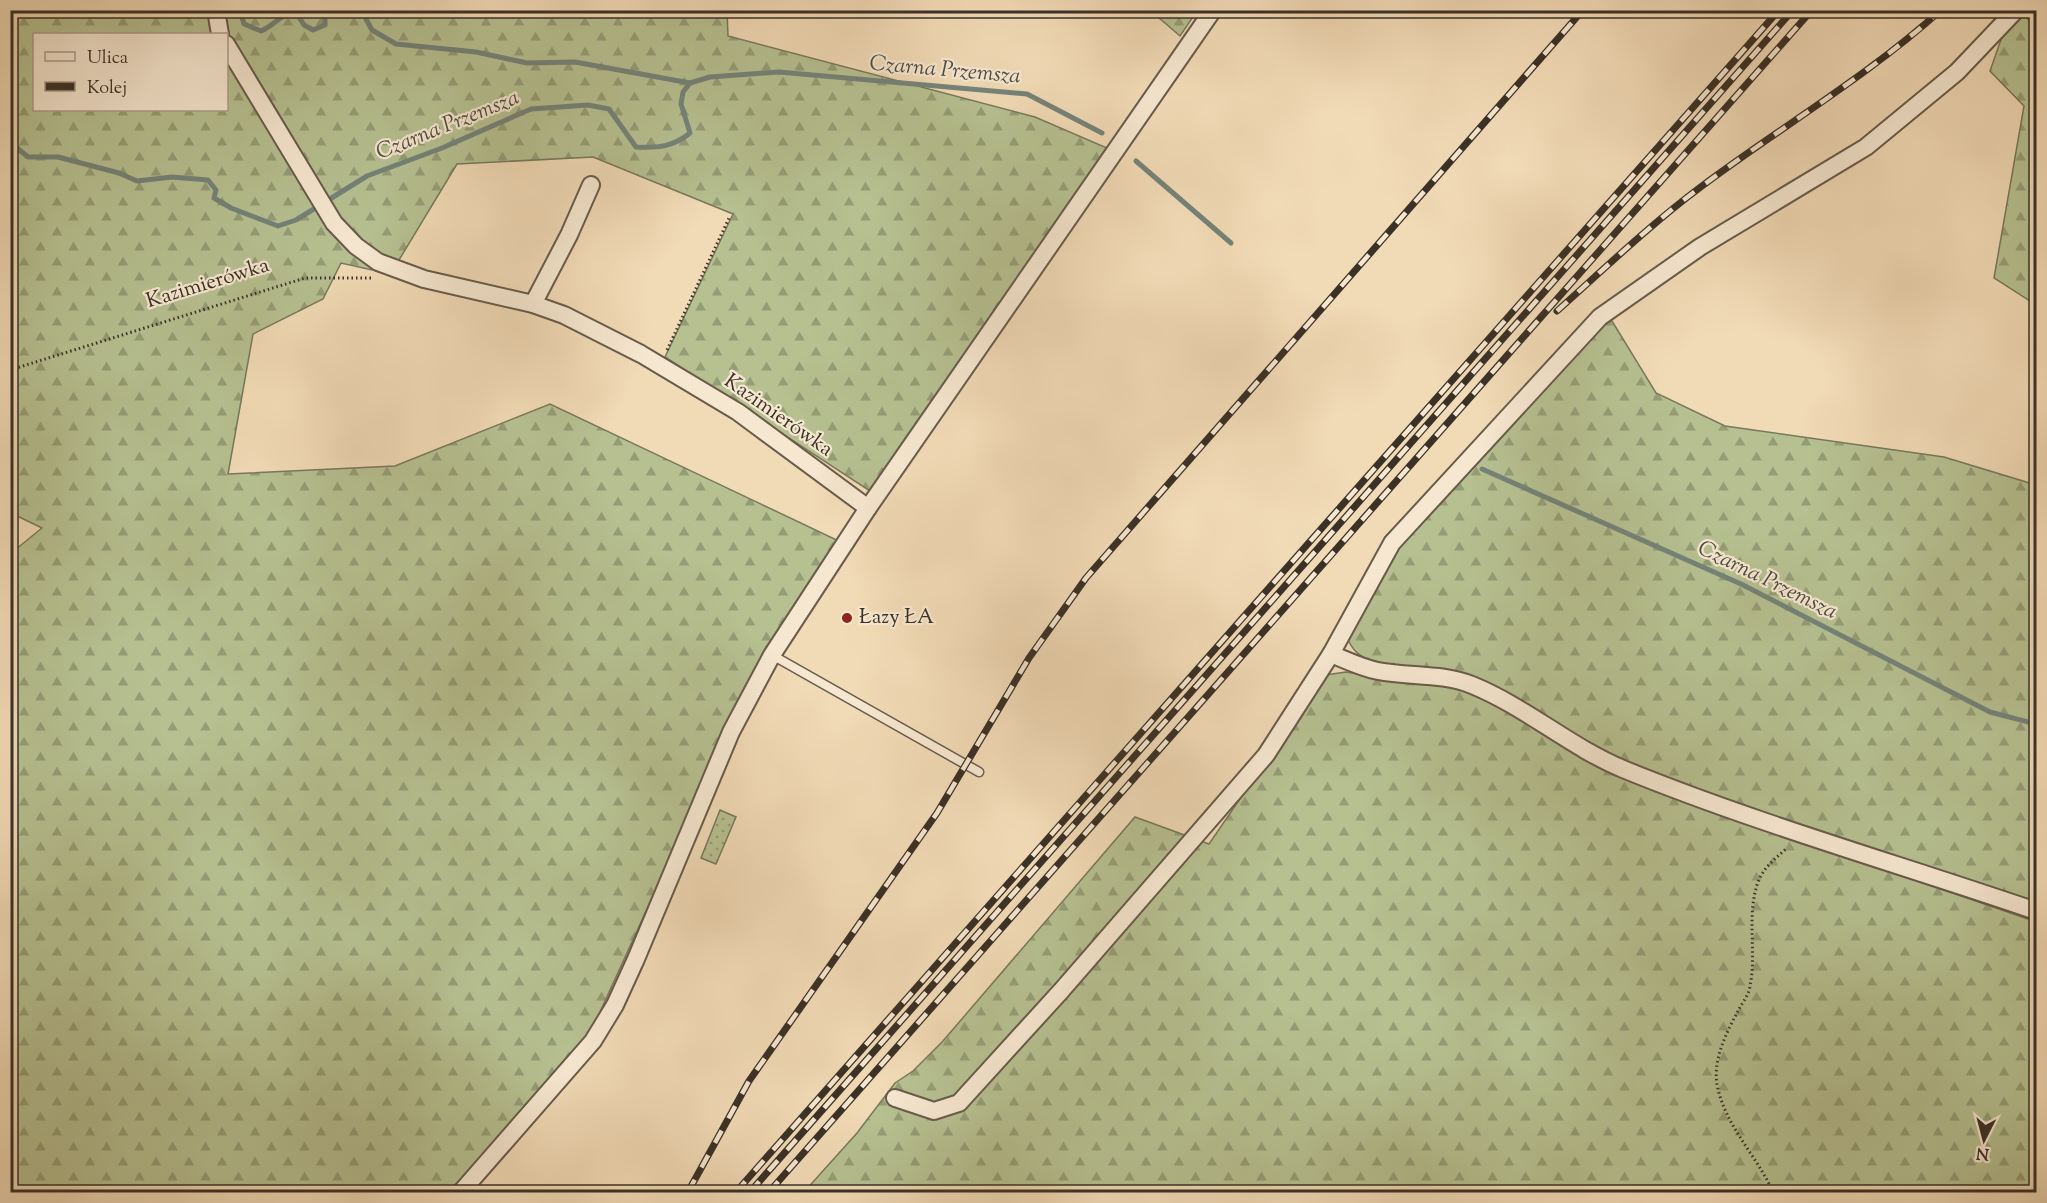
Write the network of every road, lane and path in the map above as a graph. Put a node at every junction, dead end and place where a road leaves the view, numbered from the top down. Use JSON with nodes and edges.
{"nodes":[{"id":1,"x":216,"y":10,"type":"edge"},
{"id":2,"x":1212,"y":10,"type":"edge"},
{"id":3,"x":2016,"y":10,"type":"edge"},
{"id":4,"x":220,"y":33,"type":"edge"},
{"id":5,"x":228,"y":47,"type":"edge"},
{"id":6,"x":591,"y":185,"type":"dead end"},
{"id":7,"x":730,"y":216,"type":"dead end"},
{"id":8,"x":376,"y":278,"type":"dead end"},
{"id":9,"x":533,"y":304,"type":"junction"},
{"id":10,"x":659,"y":365,"type":"junction"},
{"id":11,"x":10,"y":370,"type":"edge"},
{"id":12,"x":868,"y":508,"type":"junction"},
{"id":13,"x":1331,"y":654,"type":"junction"},
{"id":14,"x":772,"y":655,"type":"junction"},
{"id":15,"x":979,"y":772,"type":"dead end"},
{"id":16,"x":1803,"y":833,"type":"junction"},
{"id":17,"x":2037,"y":911,"type":"edge"},
{"id":18,"x":895,"y":1098,"type":"dead end"},
{"id":19,"x":461,"y":1192,"type":"edge"},
{"id":20,"x":1773,"y":1192,"type":"edge"}],
"edges":[{"from":1,"to":4,"type":"street"},
{"from":2,"to":12,"type":"street"},
{"from":3,"to":13,"type":"street"},
{"from":5,"to":9,"type":"street","name":"Kazimierówka"},
{"from":6,"to":9,"type":"street"},
{"from":7,"to":10,"type":"path"},
{"from":8,"to":11,"type":"path","name":"Kazimierówka"},
{"from":9,"to":10,"type":"street","name":"Kazimierówka"},
{"from":10,"to":12,"type":"street","name":"Kazimierówka"},
{"from":12,"to":14,"type":"street"},
{"from":13,"to":16,"type":"street"},
{"from":13,"to":18,"type":"street"},
{"from":14,"to":15,"type":"lane"},
{"from":14,"to":19,"type":"street"},
{"from":16,"to":17,"type":"street"},
{"from":16,"to":20,"type":"path"}]}
